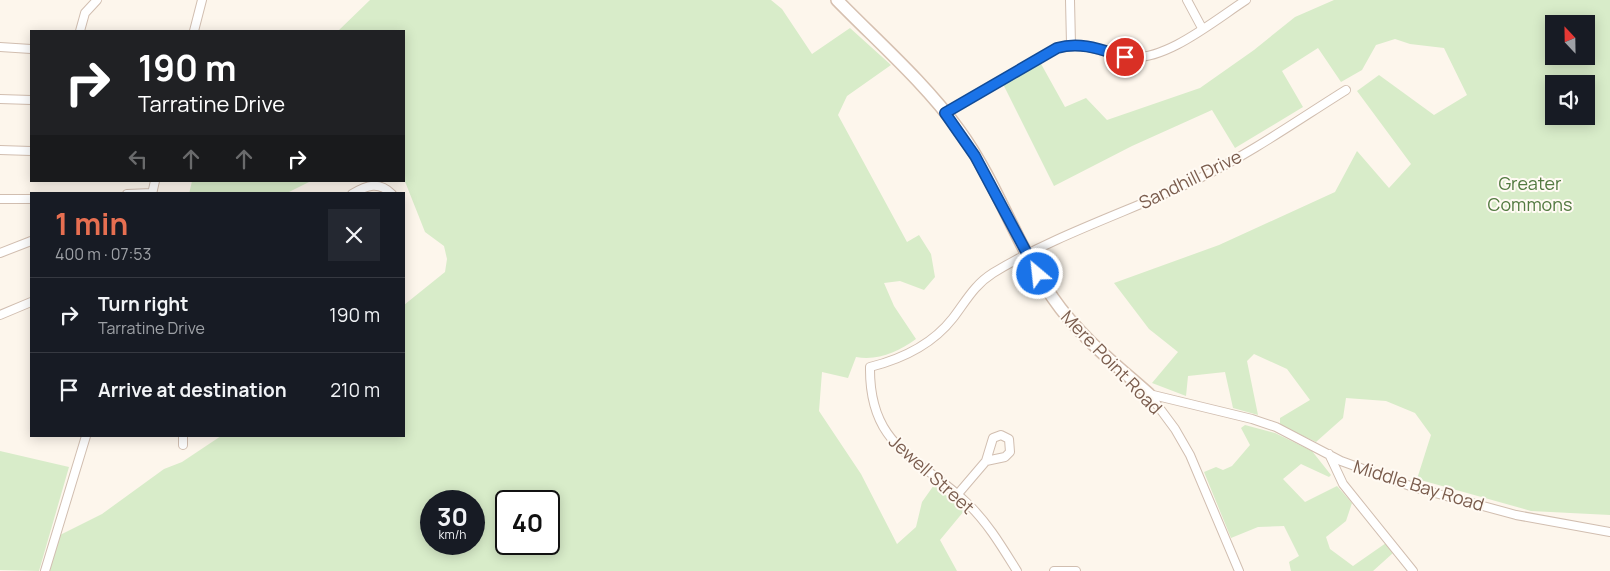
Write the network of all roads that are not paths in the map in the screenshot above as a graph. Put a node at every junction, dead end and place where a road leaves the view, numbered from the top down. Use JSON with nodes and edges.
{"nodes":[{"id":1,"x":97,"y":0,"type":"edge"},
{"id":2,"x":202,"y":0,"type":"edge"},
{"id":3,"x":837,"y":0,"type":"edge"},
{"id":4,"x":1070,"y":0,"type":"edge"},
{"id":5,"x":1187,"y":0,"type":"edge"},
{"id":6,"x":1246,"y":0,"type":"edge"},
{"id":7,"x":1202,"y":28,"type":"junction"},
{"id":8,"x":80,"y":30,"type":"edge"},
{"id":9,"x":194,"y":30,"type":"edge"},
{"id":10,"x":1071,"y":44,"type":"junction"},
{"id":11,"x":0,"y":47,"type":"edge"},
{"id":12,"x":30,"y":50,"type":"edge"},
{"id":13,"x":1346,"y":90,"type":"dead end"},
{"id":14,"x":0,"y":99,"type":"edge"},
{"id":15,"x":30,"y":100,"type":"edge"},
{"id":16,"x":945,"y":113,"type":"junction"},
{"id":17,"x":0,"y":150,"type":"edge"},
{"id":18,"x":30,"y":151,"type":"edge"},
{"id":19,"x":356,"y":192,"type":"edge"},
{"id":20,"x":390,"y":192,"type":"edge"},
{"id":21,"x":0,"y":199,"type":"edge"},
{"id":22,"x":30,"y":200,"type":"edge"},
{"id":23,"x":30,"y":241,"type":"edge"},
{"id":24,"x":0,"y":252,"type":"edge"},
{"id":25,"x":1028,"y":254,"type":"junction"},
{"id":26,"x":30,"y":302,"type":"edge"},
{"id":27,"x":0,"y":315,"type":"edge"},
{"id":28,"x":870,"y":367,"type":"joint"},
{"id":29,"x":1149,"y":394,"type":"junction"},
{"id":30,"x":86,"y":437,"type":"edge"},
{"id":31,"x":183,"y":437,"type":"edge"},
{"id":32,"x":183,"y":445,"type":"dead end"},
{"id":33,"x":1329,"y":454,"type":"junction"},
{"id":34,"x":986,"y":461,"type":"dead end"},
{"id":35,"x":957,"y":494,"type":"junction"},
{"id":36,"x":1610,"y":532,"type":"edge"},
{"id":37,"x":46,"y":571,"type":"edge"},
{"id":38,"x":1017,"y":571,"type":"edge"},
{"id":39,"x":1054,"y":571,"type":"edge"},
{"id":40,"x":1076,"y":571,"type":"edge"},
{"id":41,"x":1239,"y":571,"type":"edge"},
{"id":42,"x":1413,"y":571,"type":"edge"}],
"edges":[{"from":1,"to":8,"type":"street"},
{"from":2,"to":9,"type":"street"},
{"from":3,"to":16,"type":"street","name":"Mere Point Road"},
{"from":4,"to":10,"type":"street"},
{"from":5,"to":7,"type":"street"},
{"from":6,"to":7,"type":"street"},
{"from":7,"to":10,"type":"street"},
{"from":10,"to":16,"type":"street"},
{"from":11,"to":12,"type":"street"},
{"from":13,"to":25,"type":"street","name":"Sandhill Drive"},
{"from":14,"to":15,"type":"street"},
{"from":16,"to":25,"type":"street","name":"Mere Point Road"},
{"from":17,"to":18,"type":"street"},
{"from":19,"to":20,"type":"street"},
{"from":21,"to":22,"type":"street"},
{"from":23,"to":24,"type":"street"},
{"from":25,"to":28,"type":"street","name":"Sandhill Drive"},
{"from":25,"to":29,"type":"street","name":"Mere Point Road"},
{"from":26,"to":27,"type":"street"},
{"from":28,"to":35,"type":"street","name":"Jewell Street"},
{"from":29,"to":33,"type":"street","name":"Middle Bay Road"},
{"from":29,"to":41,"type":"street","name":"Mere Point Road"},
{"from":30,"to":37,"type":"street"},
{"from":31,"to":32,"type":"street"},
{"from":33,"to":36,"type":"street","name":"Middle Bay Road"},
{"from":33,"to":42,"type":"street"},
{"from":34,"to":35,"type":"street"},
{"from":35,"to":38,"type":"street","name":"Jewell Street"},
{"from":39,"to":40,"type":"street"}]}
